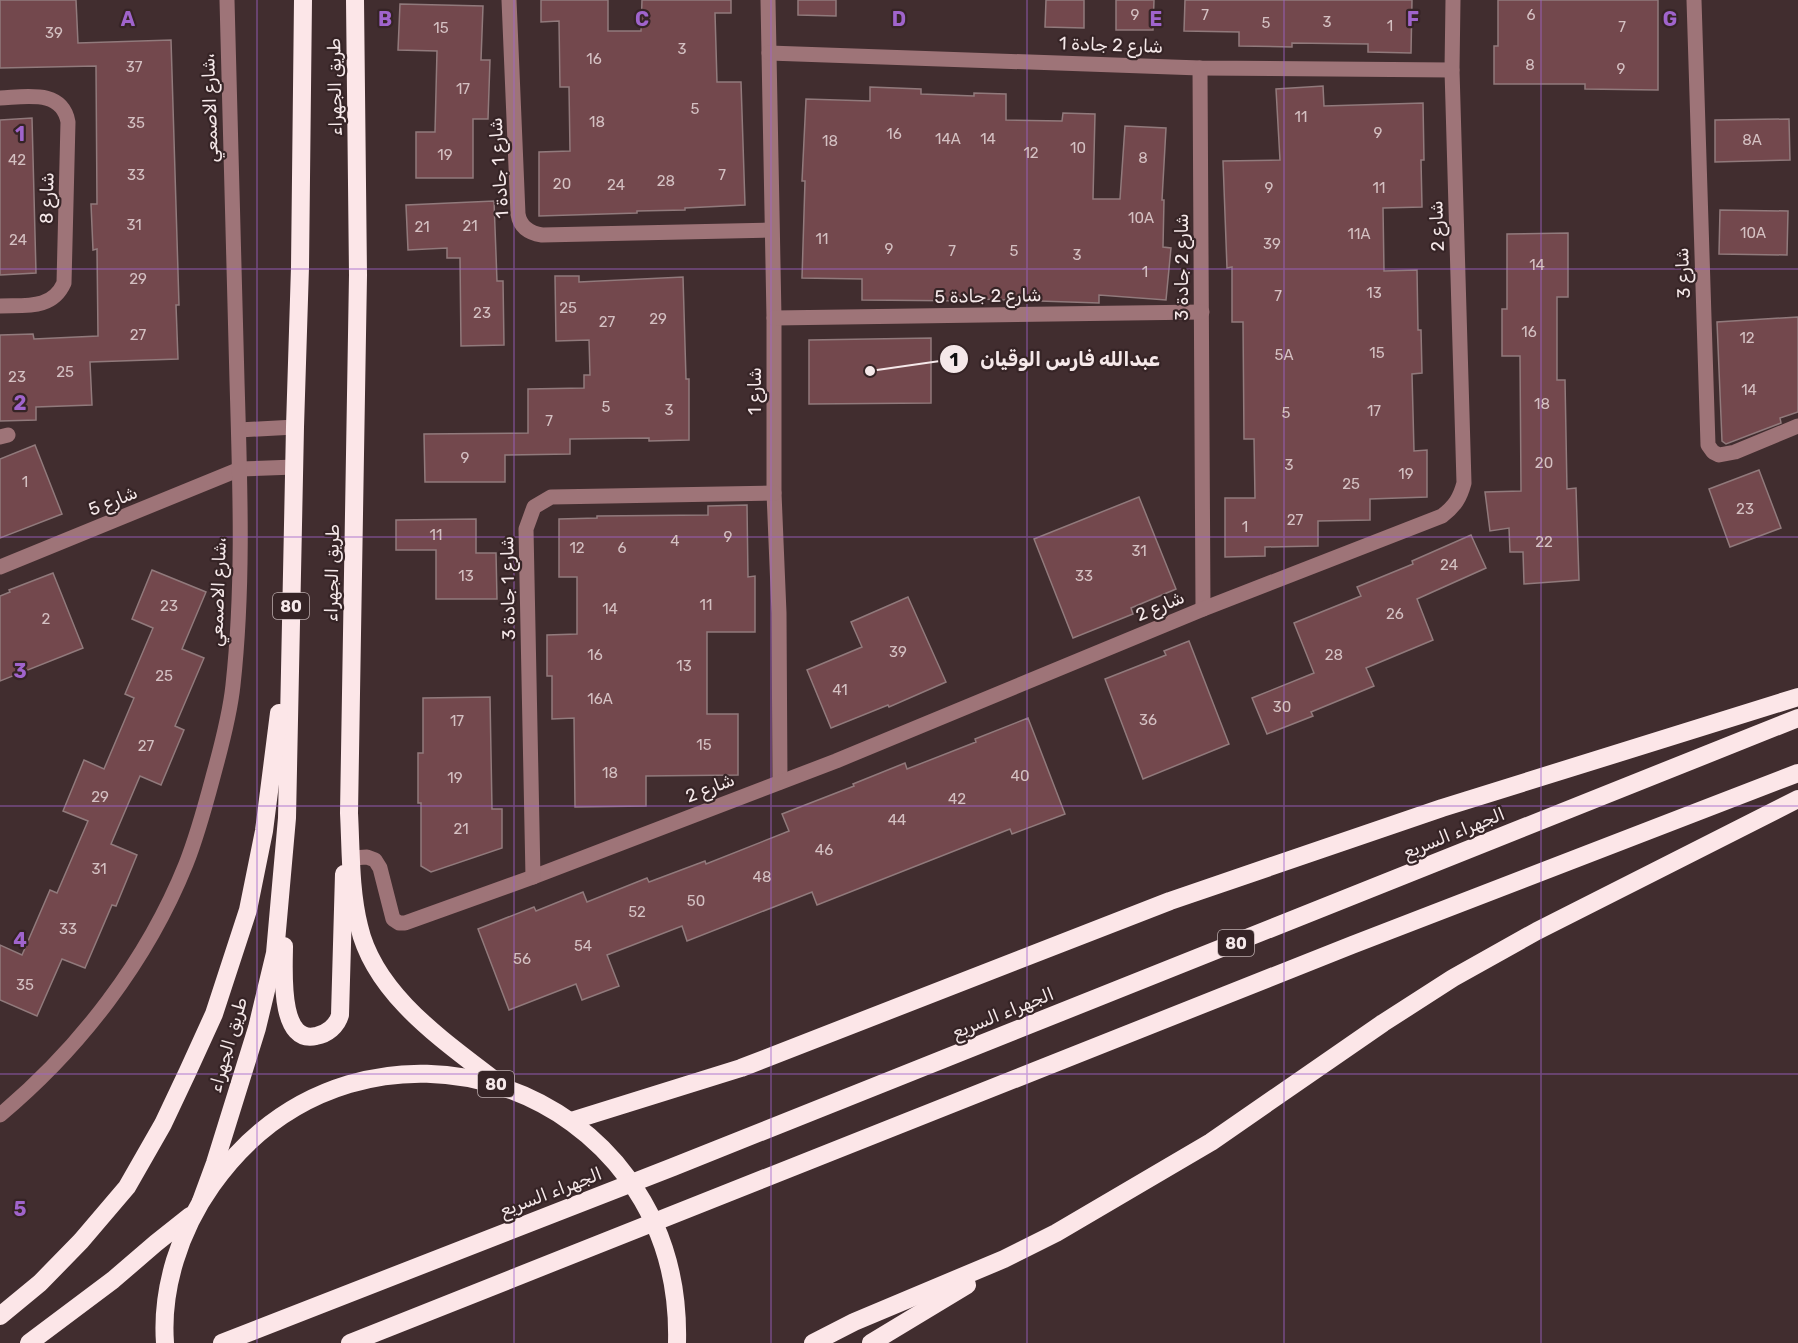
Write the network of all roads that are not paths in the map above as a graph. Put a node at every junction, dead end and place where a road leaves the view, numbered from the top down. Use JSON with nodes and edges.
{"nodes":[{"id":1,"x":227,"y":0,"type":"edge"},
{"id":2,"x":303,"y":0,"type":"edge"},
{"id":3,"x":355,"y":0,"type":"edge"},
{"id":4,"x":509,"y":0,"type":"edge"},
{"id":5,"x":768,"y":0,"type":"edge"},
{"id":6,"x":1453,"y":0,"type":"edge"},
{"id":7,"x":1694,"y":0,"type":"edge"},
{"id":8,"x":769,"y":53,"type":"junction"},
{"id":9,"x":1200,"y":68,"type":"junction"},
{"id":10,"x":1452,"y":70,"type":"junction"},
{"id":11,"x":0,"y":98,"type":"edge"},
{"id":12,"x":771,"y":230,"type":"junction"},
{"id":13,"x":0,"y":306,"type":"edge"},
{"id":14,"x":1202,"y":312,"type":"junction"},
{"id":15,"x":774,"y":318,"type":"junction"},
{"id":16,"x":295,"y":426,"type":"junction"},
{"id":17,"x":1798,"y":426,"type":"edge"},
{"id":18,"x":239,"y":430,"type":"junction"},
{"id":19,"x":295,"y":467,"type":"junction"},
{"id":20,"x":240,"y":469,"type":"junction"},
{"id":21,"x":774,"y":493,"type":"junction"},
{"id":22,"x":0,"y":567,"type":"edge"},
{"id":23,"x":1203,"y":609,"type":"junction"},
{"id":24,"x":290,"y":625,"type":"junction"},
{"id":25,"x":1798,"y":697,"type":"edge"},
{"id":26,"x":1798,"y":718,"type":"edge"},
{"id":27,"x":1798,"y":773,"type":"edge"},
{"id":28,"x":780,"y":782,"type":"junction"},
{"id":29,"x":1798,"y":799,"type":"edge"},
{"id":30,"x":349,"y":813,"type":"junction"},
{"id":31,"x":287,"y":818,"type":"junction"},
{"id":32,"x":352,"y":858,"type":"junction"},
{"id":33,"x":533,"y":877,"type":"junction"},
{"id":34,"x":502,"y":1086,"type":"junction"},
{"id":35,"x":0,"y":1115,"type":"edge"},
{"id":36,"x":571,"y":1121,"type":"junction"},
{"id":37,"x":197,"y":1207,"type":"junction"},
{"id":38,"x":1004,"y":1260,"type":"junction"},
{"id":39,"x":0,"y":1316,"type":"edge"},
{"id":40,"x":29,"y":1343,"type":"edge"},
{"id":41,"x":165,"y":1343,"type":"edge"},
{"id":42,"x":222,"y":1343,"type":"edge"},
{"id":43,"x":350,"y":1343,"type":"edge"},
{"id":44,"x":677,"y":1343,"type":"edge"},
{"id":45,"x":813,"y":1343,"type":"edge"},
{"id":46,"x":871,"y":1343,"type":"edge"}],
"edges":[{"from":1,"to":18,"type":"street","name":"شارع الاصمعي،"},
{"from":2,"to":16,"type":"highway","name":"طريق الجهراء","number":"80"},
{"from":3,"to":30,"type":"highway","name":"طريق الجهراء","number":"80"},
{"from":4,"to":12,"type":"street","name":"شارع 1 جادة 1"},
{"from":5,"to":8,"type":"street","name":"شارع 1"},
{"from":6,"to":10,"type":"street","name":"شارع 2"},
{"from":7,"to":17,"type":"street","name":"شارع 3"},
{"from":8,"to":9,"type":"street","name":"شارع 2 جادة 1"},
{"from":8,"to":12,"type":"street","name":"شارع 1"},
{"from":9,"to":10,"type":"street","name":"شارع 2 جادة 1"},
{"from":9,"to":14,"type":"street","name":"شارع 2 جادة 3"},
{"from":10,"to":23,"type":"street","name":"شارع 2"},
{"from":11,"to":13,"type":"street","name":"شارع 8"},
{"from":12,"to":15,"type":"street","name":"شارع 1"},
{"from":14,"to":15,"type":"street","name":"شارع 2 جادة 5"},
{"from":14,"to":23,"type":"street","name":"شارع 2 جادة 3"},
{"from":15,"to":21,"type":"street","name":"شارع 1"},
{"from":16,"to":18,"type":"street"},
{"from":16,"to":19,"type":"highway","name":"طريق الجهراء","number":"80"},
{"from":18,"to":20,"type":"street","name":"شارع الاصمعي،"},
{"from":19,"to":20,"type":"street"},
{"from":19,"to":24,"type":"highway","name":"طريق الجهراء","number":"80"},
{"from":20,"to":22,"type":"street","name":"شارع 5"},
{"from":20,"to":35,"type":"street","name":"شارع الاصمعي،"},
{"from":21,"to":28,"type":"street","name":"شارع 1"},
{"from":21,"to":33,"type":"street","name":"شارع 1 جادة 3"},
{"from":23,"to":28,"type":"street","name":"شارع 2"},
{"from":24,"to":31,"type":"highway","name":"طريق الجهراء","number":"80"},
{"from":24,"to":39,"type":"highway"},
{"from":25,"to":36,"type":"highway"},
{"from":26,"to":42,"type":"highway","name":"الجهراء السريع","number":"80"},
{"from":27,"to":43,"type":"highway","number":"80"},
{"from":28,"to":33,"type":"street","name":"شارع 2"},
{"from":29,"to":38,"type":"highway"},
{"from":30,"to":31,"type":"highway"},
{"from":30,"to":32,"type":"highway","name":"طريق الجهراء","number":"80"},
{"from":31,"to":37,"type":"highway","name":"طريق الجهراء","number":"80"},
{"from":32,"to":33,"type":"street","name":"شارع 2"},
{"from":32,"to":34,"type":"highway","name":"طريق الجهراء","number":"80"},
{"from":34,"to":36,"type":"highway","number":"80"},
{"from":34,"to":37,"type":"highway","number":"80"},
{"from":36,"to":44,"type":"highway","number":"80"},
{"from":37,"to":40,"type":"highway"},
{"from":37,"to":41,"type":"highway","number":"80"},
{"from":38,"to":45,"type":"highway"},
{"from":38,"to":46,"type":"highway"}]}
